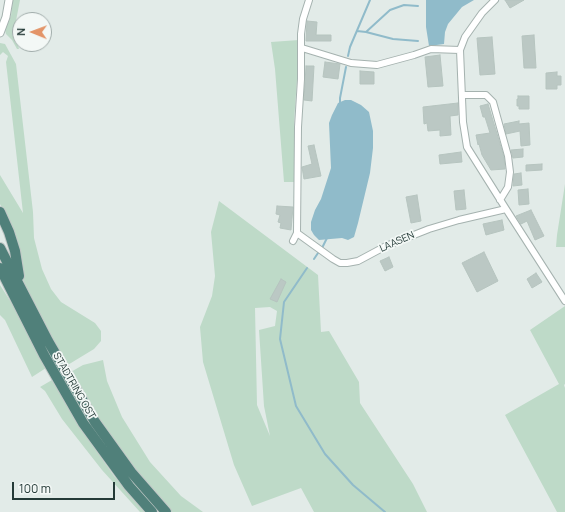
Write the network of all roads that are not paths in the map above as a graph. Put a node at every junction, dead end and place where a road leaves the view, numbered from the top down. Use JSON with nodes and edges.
{"nodes":[{"id":1,"x":9,"y":0,"type":"edge"},
{"id":2,"x":309,"y":0,"type":"edge"},
{"id":3,"x":496,"y":0,"type":"edge"},
{"id":4,"x":0,"y":33,"type":"edge"},
{"id":5,"x":302,"y":48,"type":"junction"},
{"id":6,"x":460,"y":50,"type":"junction"},
{"id":7,"x":462,"y":95,"type":"junction"},
{"id":8,"x":500,"y":200,"type":"junction"},
{"id":9,"x":506,"y":209,"type":"junction"},
{"id":10,"x":0,"y":212,"type":"edge"},
{"id":11,"x":297,"y":233,"type":"junction"},
{"id":12,"x":293,"y":241,"type":"dead end"},
{"id":13,"x":0,"y":248,"type":"edge"},
{"id":14,"x":0,"y":268,"type":"edge"},
{"id":15,"x":0,"y":278,"type":"edge"},
{"id":16,"x":16,"y":289,"type":"junction"},
{"id":17,"x":565,"y":301,"type":"edge"},
{"id":18,"x":152,"y":512,"type":"edge"},
{"id":19,"x":166,"y":512,"type":"edge"}],
"edges":[{"from":1,"to":4,"type":"street"},
{"from":2,"to":5,"type":"street"},
{"from":3,"to":6,"type":"street"},
{"from":5,"to":6,"type":"street"},
{"from":5,"to":11,"type":"street"},
{"from":6,"to":7,"type":"street"},
{"from":7,"to":8,"type":"street"},
{"from":7,"to":8,"type":"street"},
{"from":8,"to":9,"type":"street"},
{"from":9,"to":11,"type":"street","name":"LAASEN"},
{"from":9,"to":17,"type":"street"},
{"from":10,"to":16,"type":"highway"},
{"from":11,"to":12,"type":"street"},
{"from":13,"to":16,"type":"highway","name":"STADTRING OST"},
{"from":14,"to":16,"type":"highway","name":"STADTRING OST"},
{"from":15,"to":16,"type":"highway"},
{"from":16,"to":18,"type":"highway","name":"STADTRING OST"},
{"from":16,"to":19,"type":"highway","name":"STADTRING OST"}]}
